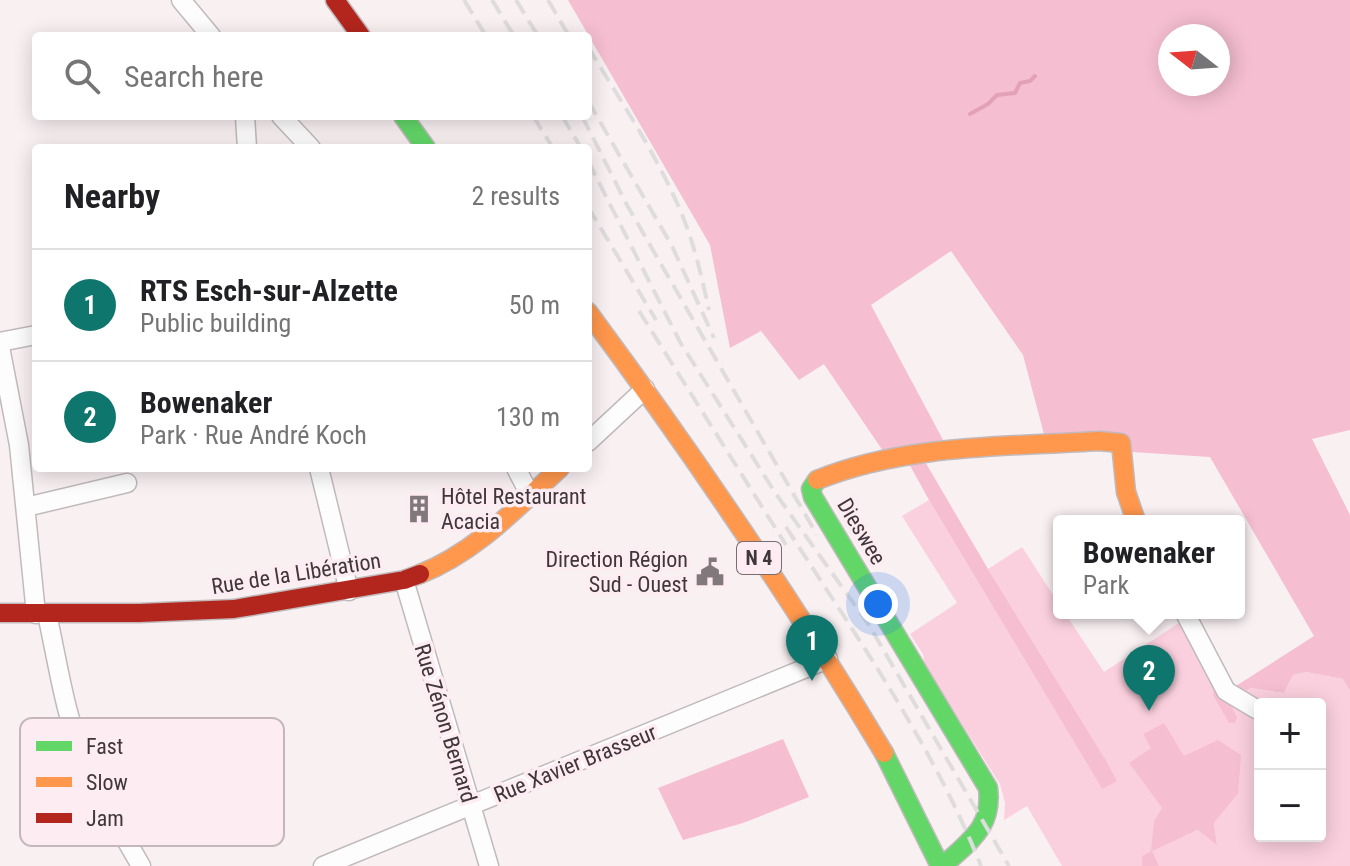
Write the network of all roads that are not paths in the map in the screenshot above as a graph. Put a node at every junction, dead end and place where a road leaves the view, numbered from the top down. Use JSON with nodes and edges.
{"nodes":[{"id":1,"x":181,"y":0,"type":"edge"},
{"id":2,"x":321,"y":0,"type":"edge"},
{"id":3,"x":335,"y":0,"type":"edge"},
{"id":4,"x":208,"y":32,"type":"edge"},
{"id":5,"x":344,"y":32,"type":"edge"},
{"id":6,"x":358,"y":32,"type":"edge"},
{"id":7,"x":245,"y":120,"type":"edge"},
{"id":8,"x":285,"y":120,"type":"edge"},
{"id":9,"x":406,"y":120,"type":"edge"},
{"id":10,"x":420,"y":120,"type":"edge"},
{"id":11,"x":247,"y":144,"type":"edge"},
{"id":12,"x":307,"y":144,"type":"edge"},
{"id":13,"x":423,"y":144,"type":"edge"},
{"id":14,"x":436,"y":144,"type":"edge"},
{"id":15,"x":592,"y":318,"type":"edge"},
{"id":16,"x":592,"y":327,"type":"edge"},
{"id":17,"x":32,"y":336,"type":"edge"},
{"id":18,"x":0,"y":344,"type":"edge"},
{"id":19,"x":622,"y":360,"type":"junction"},
{"id":20,"x":645,"y":389,"type":"junction"},
{"id":21,"x":592,"y":438,"type":"edge"},
{"id":22,"x":320,"y":472,"type":"edge"},
{"id":23,"x":518,"y":472,"type":"edge"},
{"id":24,"x":556,"y":472,"type":"edge"},
{"id":25,"x":127,"y":483,"type":"dead end"},
{"id":26,"x":530,"y":495,"type":"junction"},
{"id":27,"x":26,"y":507,"type":"junction"},
{"id":28,"x":1133,"y":515,"type":"edge"},
{"id":29,"x":404,"y":580,"type":"junction"},
{"id":30,"x":349,"y":591,"type":"junction"},
{"id":31,"x":0,"y":613,"type":"edge"},
{"id":32,"x":42,"y":614,"type":"junction"},
{"id":33,"x":1188,"y":619,"type":"edge"},
{"id":34,"x":828,"y":659,"type":"junction"},
{"id":35,"x":1254,"y":708,"type":"edge"},
{"id":36,"x":70,"y":718,"type":"edge"},
{"id":37,"x":471,"y":806,"type":"junction"},
{"id":38,"x":130,"y":846,"type":"edge"},
{"id":39,"x":141,"y":866,"type":"edge"},
{"id":40,"x":323,"y":866,"type":"edge"},
{"id":41,"x":489,"y":866,"type":"edge"},
{"id":42,"x":941,"y":866,"type":"edge"}],
"edges":[{"from":1,"to":4,"type":"street"},
{"from":2,"to":5,"type":"street"},
{"from":3,"to":6,"type":"street"},
{"from":7,"to":11,"type":"street"},
{"from":8,"to":12,"type":"street"},
{"from":9,"to":13,"type":"street"},
{"from":10,"to":14,"type":"street"},
{"from":15,"to":19,"type":"street","number":"N 4"},
{"from":16,"to":19,"type":"street","number":"N 4"},
{"from":17,"to":18,"type":"street"},
{"from":18,"to":27,"type":"street"},
{"from":19,"to":20,"type":"street","number":"N 4"},
{"from":20,"to":21,"type":"street"},
{"from":20,"to":34,"type":"street","number":"N 4"},
{"from":22,"to":30,"type":"street"},
{"from":23,"to":26,"type":"street"},
{"from":24,"to":26,"type":"street","name":"Rue de la Libération"},
{"from":25,"to":27,"type":"street"},
{"from":26,"to":29,"type":"street","name":"Rue de la Libération"},
{"from":27,"to":32,"type":"street"},
{"from":28,"to":42,"type":"street","name":"Dieswee"},
{"from":29,"to":30,"type":"street","name":"Rue de la Libération"},
{"from":29,"to":37,"type":"street","name":"Rue Zénon Bernard"},
{"from":30,"to":32,"type":"street","name":"Rue de la Libération"},
{"from":31,"to":32,"type":"street","name":"Rue de la Libération"},
{"from":32,"to":36,"type":"street"},
{"from":33,"to":35,"type":"street"},
{"from":34,"to":37,"type":"street","name":"Rue Xavier Brasseur"},
{"from":34,"to":42,"type":"street","number":"N 4"},
{"from":37,"to":40,"type":"street","name":"Rue Xavier Brasseur"},
{"from":37,"to":41,"type":"street","name":"Rue Zénon Bernard"},
{"from":38,"to":39,"type":"street"}]}
